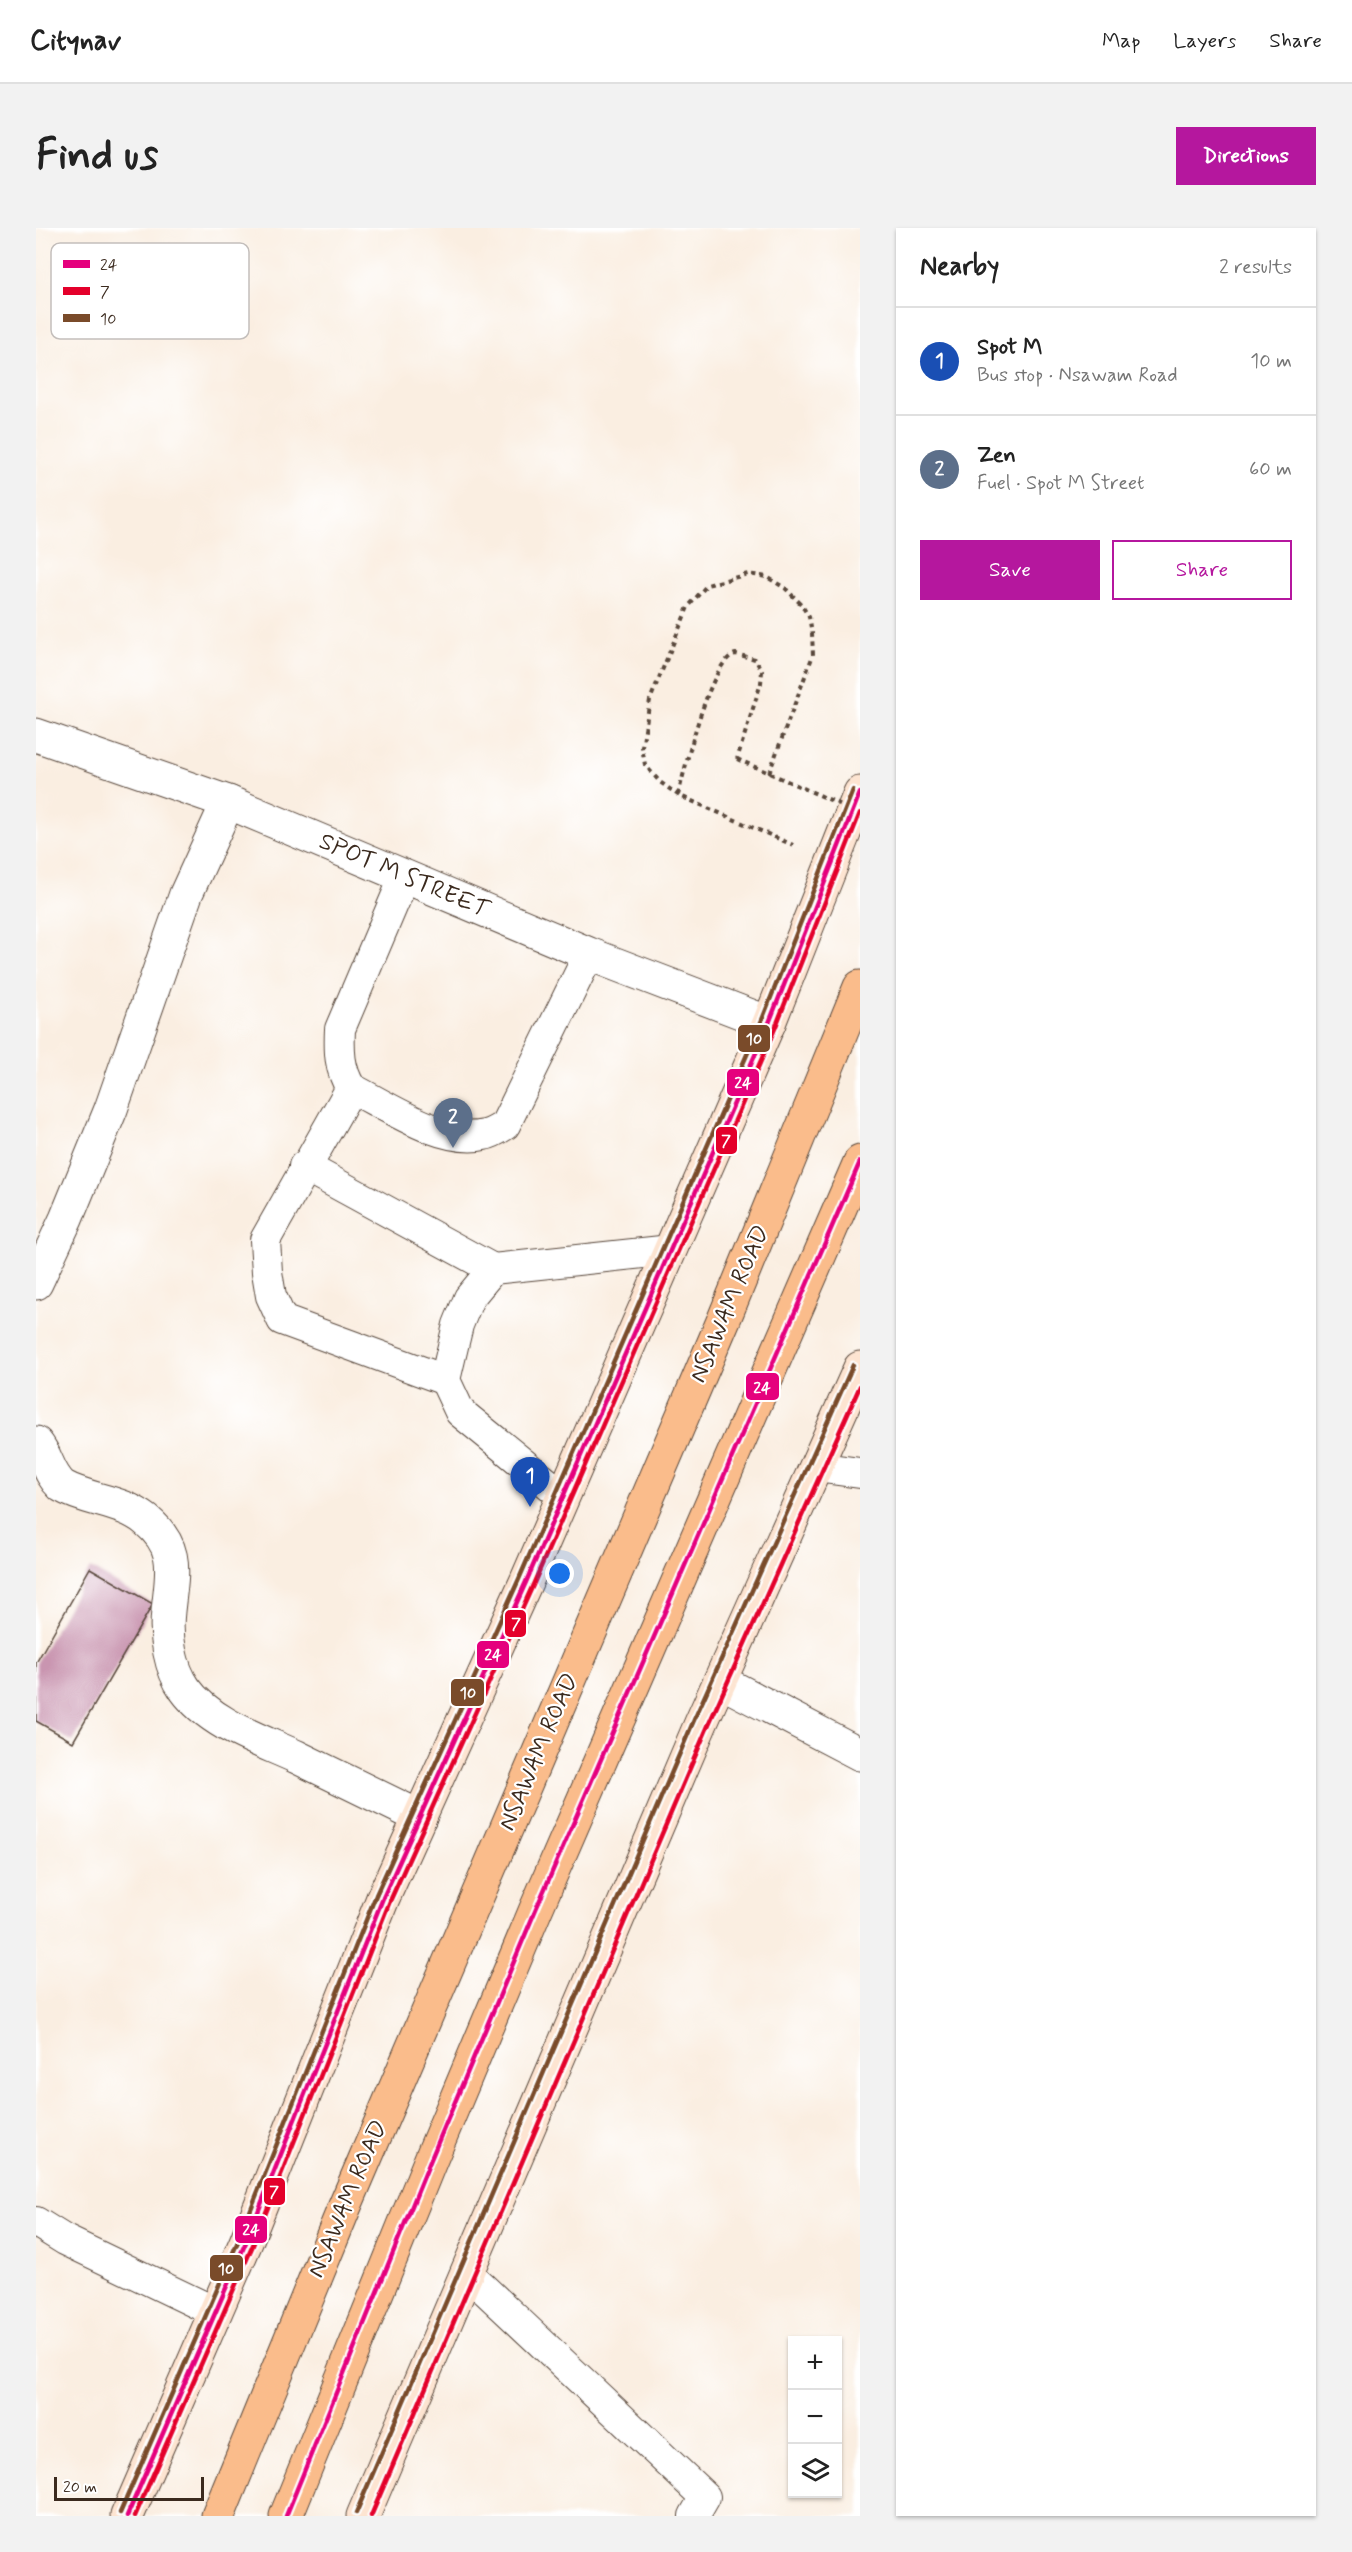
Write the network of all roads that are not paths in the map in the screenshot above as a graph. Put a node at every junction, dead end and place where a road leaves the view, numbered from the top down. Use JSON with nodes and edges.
{"nodes":[{"id":1,"x":36,"y":735,"type":"edge"},
{"id":2,"x":860,"y":793,"type":"edge"},
{"id":3,"x":228,"y":802,"type":"junction"},
{"id":4,"x":405,"y":876,"type":"junction"},
{"id":5,"x":589,"y":954,"type":"junction"},
{"id":6,"x":860,"y":987,"type":"edge"},
{"id":7,"x":769,"y":1023,"type":"junction"},
{"id":8,"x":351,"y":1088,"type":"junction"},
{"id":9,"x":860,"y":1162,"type":"edge"},
{"id":10,"x":304,"y":1166,"type":"junction"},
{"id":11,"x":671,"y":1250,"type":"junction"},
{"id":12,"x":493,"y":1269,"type":"junction"},
{"id":13,"x":36,"y":1283,"type":"edge"},
{"id":14,"x":860,"y":1368,"type":"edge"},
{"id":15,"x":445,"y":1380,"type":"junction"},
{"id":16,"x":36,"y":1443,"type":"edge"},
{"id":17,"x":816,"y":1467,"type":"junction"},
{"id":18,"x":860,"y":1473,"type":"edge"},
{"id":19,"x":563,"y":1496,"type":"junction"},
{"id":20,"x":720,"y":1681,"type":"junction"},
{"id":21,"x":860,"y":1754,"type":"edge"},
{"id":22,"x":420,"y":1817,"type":"junction"},
{"id":23,"x":36,"y":2222,"type":"edge"},
{"id":24,"x":466,"y":2272,"type":"junction"},
{"id":25,"x":215,"y":2312,"type":"junction"},
{"id":26,"x":127,"y":2516,"type":"edge"},
{"id":27,"x":218,"y":2516,"type":"edge"},
{"id":28,"x":286,"y":2516,"type":"edge"},
{"id":29,"x":363,"y":2516,"type":"edge"},
{"id":30,"x":693,"y":2516,"type":"edge"}],
"edges":[{"from":1,"to":3,"type":"street","name":"SPOT M STREET"},
{"from":2,"to":7,"type":"main road"},
{"from":3,"to":4,"type":"street","name":"SPOT M STREET"},
{"from":3,"to":13,"type":"street"},
{"from":4,"to":5,"type":"street","name":"SPOT M STREET"},
{"from":4,"to":8,"type":"lane"},
{"from":5,"to":7,"type":"street","name":"SPOT M STREET"},
{"from":5,"to":8,"type":"lane"},
{"from":6,"to":27,"type":"highway","name":"NSAWAM ROAD"},
{"from":7,"to":11,"type":"main road"},
{"from":8,"to":10,"type":"lane"},
{"from":9,"to":28,"type":"highway"},
{"from":10,"to":12,"type":"lane"},
{"from":10,"to":15,"type":"lane"},
{"from":11,"to":12,"type":"lane"},
{"from":11,"to":19,"type":"main road"},
{"from":12,"to":15,"type":"lane"},
{"from":14,"to":17,"type":"main road"},
{"from":15,"to":19,"type":"lane"},
{"from":16,"to":22,"type":"street"},
{"from":17,"to":18,"type":"lane"},
{"from":17,"to":20,"type":"main road"},
{"from":19,"to":22,"type":"main road"},
{"from":20,"to":21,"type":"street"},
{"from":20,"to":24,"type":"main road"},
{"from":22,"to":25,"type":"main road"},
{"from":23,"to":25,"type":"lane"},
{"from":24,"to":29,"type":"main road"},
{"from":24,"to":30,"type":"lane"},
{"from":25,"to":26,"type":"main road"}]}
